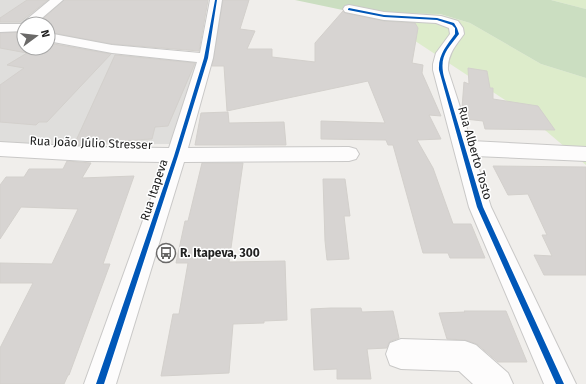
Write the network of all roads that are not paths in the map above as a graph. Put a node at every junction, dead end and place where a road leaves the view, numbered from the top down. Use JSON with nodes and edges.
{"nodes":[{"id":1,"x":57,"y":0,"type":"edge"},
{"id":2,"x":216,"y":0,"type":"edge"},
{"id":3,"x":349,"y":9,"type":"dead end"},
{"id":4,"x":39,"y":16,"type":"edge"},
{"id":5,"x":0,"y":28,"type":"edge"},
{"id":6,"x":16,"y":29,"type":"edge"},
{"id":7,"x":56,"y":38,"type":"edge"},
{"id":8,"x":206,"y":58,"type":"junction"},
{"id":9,"x":463,"y":148,"type":"junction"},
{"id":10,"x":0,"y":149,"type":"edge"},
{"id":11,"x":349,"y":154,"type":"dead end"},
{"id":12,"x":586,"y":154,"type":"edge"},
{"id":13,"x":176,"y":156,"type":"junction"},
{"id":14,"x":401,"y":354,"type":"dead end"},
{"id":15,"x":100,"y":384,"type":"edge"},
{"id":16,"x":497,"y":384,"type":"edge"},
{"id":17,"x":560,"y":384,"type":"edge"}],
"edges":[{"from":1,"to":4,"type":"street"},
{"from":2,"to":8,"type":"street","name":"Rua Itapeva"},
{"from":3,"to":9,"type":"street","name":"Rua Alberto Tosto"},
{"from":5,"to":6,"type":"street"},
{"from":7,"to":8,"type":"street"},
{"from":8,"to":13,"type":"street","name":"Rua Itapeva"},
{"from":9,"to":12,"type":"street"},
{"from":9,"to":17,"type":"street","name":"Rua Alberto Tosto"},
{"from":10,"to":13,"type":"street","name":"Rua João Júlio Stresser"},
{"from":11,"to":13,"type":"street","name":"Rua João Júlio Stresser"},
{"from":13,"to":15,"type":"street","name":"Rua Itapeva"},
{"from":14,"to":16,"type":"street"}]}
